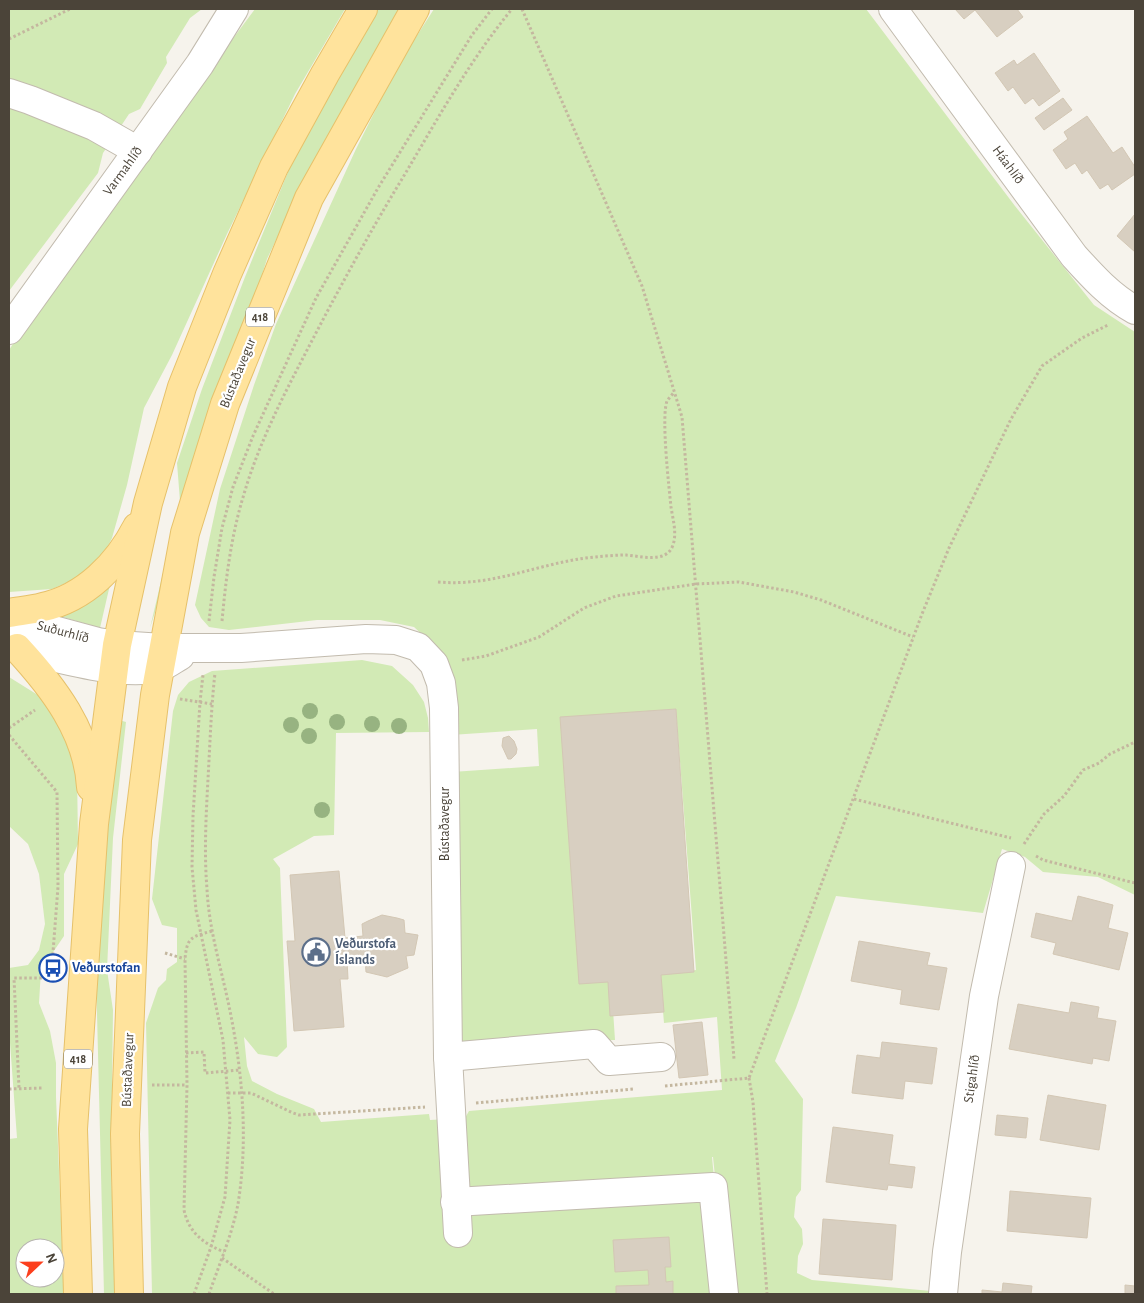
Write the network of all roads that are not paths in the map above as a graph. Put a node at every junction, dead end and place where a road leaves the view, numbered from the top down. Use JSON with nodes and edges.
{"nodes":[{"id":1,"x":234,"y":9,"type":"edge"},
{"id":2,"x":363,"y":9,"type":"edge"},
{"id":3,"x":414,"y":9,"type":"edge"},
{"id":4,"x":893,"y":9,"type":"edge"},
{"id":5,"x":9,"y":93,"type":"edge"},
{"id":6,"x":138,"y":151,"type":"junction"},
{"id":7,"x":1135,"y":310,"type":"edge"},
{"id":8,"x":9,"y":330,"type":"edge"},
{"id":9,"x":148,"y":503,"type":"junction"},
{"id":10,"x":9,"y":612,"type":"edge"},
{"id":11,"x":9,"y":618,"type":"edge"},
{"id":12,"x":13,"y":647,"type":"edge"},
{"id":13,"x":116,"y":657,"type":"junction"},
{"id":14,"x":161,"y":658,"type":"junction"},
{"id":15,"x":94,"y":824,"type":"junction"},
{"id":16,"x":1022,"y":853,"type":"road end"},
{"id":17,"x":661,"y":1057,"type":"dead end"},
{"id":18,"x":448,"y":1058,"type":"junction"},
{"id":19,"x":456,"y":1202,"type":"junction"},
{"id":20,"x":458,"y":1233,"type":"dead end"},
{"id":21,"x":78,"y":1294,"type":"edge"},
{"id":22,"x":129,"y":1294,"type":"edge"},
{"id":23,"x":724,"y":1294,"type":"edge"},
{"id":24,"x":943,"y":1294,"type":"edge"}],
"edges":[{"from":1,"to":6,"type":"street","name":"Varmahlíð"},
{"from":2,"to":9,"type":"main road","number":"418"},
{"from":3,"to":14,"type":"main road","name":"Bústaðavegur","number":"418"},
{"from":4,"to":7,"type":"street","name":"Háahlíð"},
{"from":5,"to":6,"type":"street"},
{"from":6,"to":8,"type":"street","name":"Varmahlíð"},
{"from":9,"to":10,"type":"main road"},
{"from":9,"to":13,"type":"main road","number":"418"},
{"from":11,"to":13,"type":"street","name":"Suðurhlíð"},
{"from":12,"to":13,"type":"street","name":"Suðurhlíð"},
{"from":12,"to":15,"type":"main road"},
{"from":13,"to":14,"type":"street","name":"Bústaðavegur"},
{"from":13,"to":15,"type":"main road","number":"418"},
{"from":14,"to":18,"type":"street","name":"Bústaðavegur"},
{"from":14,"to":22,"type":"main road","name":"Bústaðavegur","number":"418"},
{"from":15,"to":21,"type":"main road","number":"418"},
{"from":16,"to":24,"type":"street","name":"Stigahlíð"},
{"from":17,"to":18,"type":"street"},
{"from":18,"to":19,"type":"street","name":"Bústaðavegur"},
{"from":19,"to":20,"type":"street","name":"Bústaðavegur"},
{"from":19,"to":23,"type":"street"}]}
